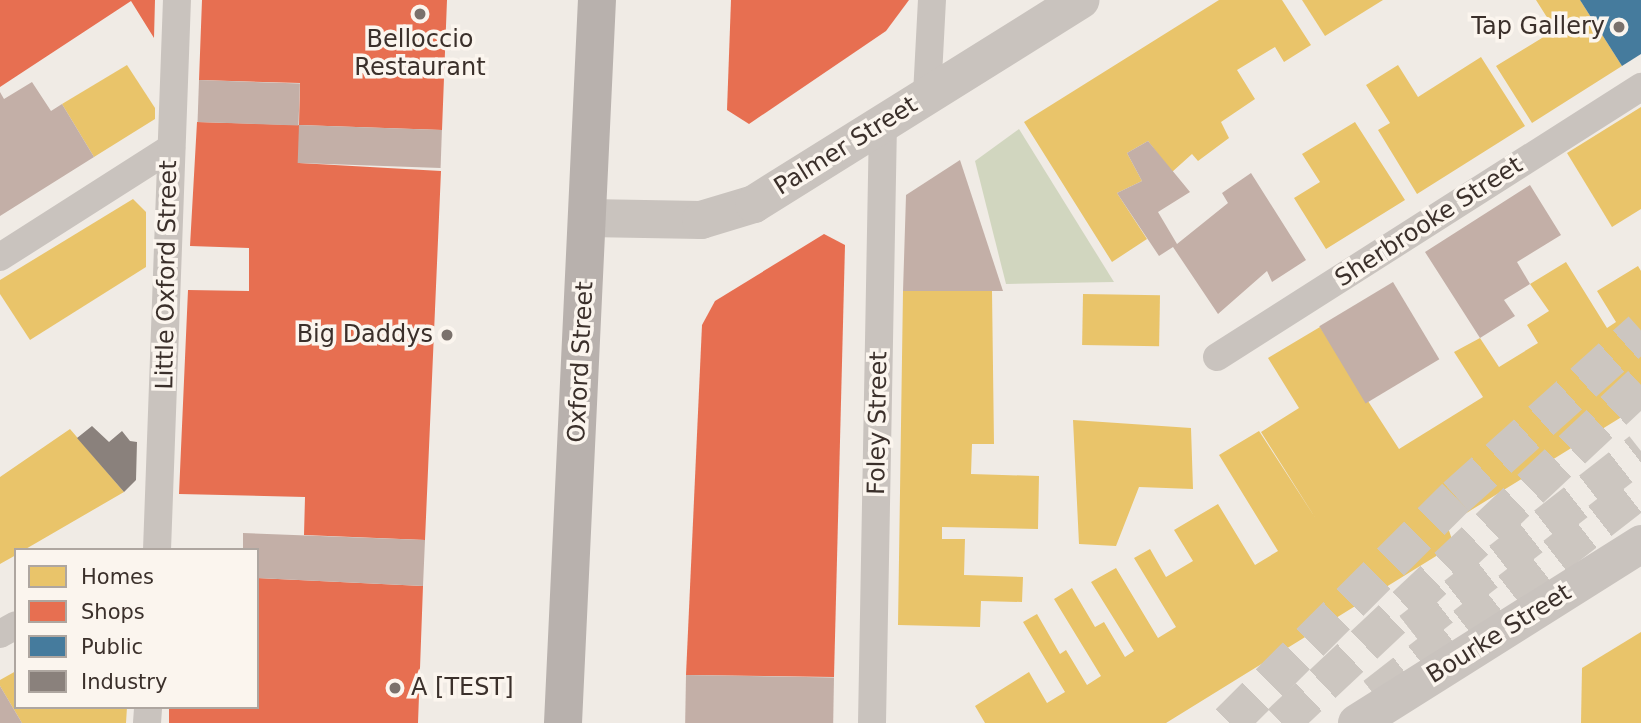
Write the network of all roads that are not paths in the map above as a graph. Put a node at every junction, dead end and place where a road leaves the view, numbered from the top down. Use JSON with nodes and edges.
{"nodes":[{"id":1,"x":177,"y":0,"type":"edge"},
{"id":2,"x":597,"y":0,"type":"edge"},
{"id":3,"x":932,"y":0,"type":"edge"},
{"id":4,"x":1081,"y":0,"type":"edge"},
{"id":5,"x":1641,"y":87,"type":"edge"},
{"id":6,"x":927,"y":95,"type":"junction"},
{"id":7,"x":883,"y":123,"type":"junction"},
{"id":8,"x":171,"y":148,"type":"junction"},
{"id":9,"x":588,"y":218,"type":"junction"},
{"id":10,"x":0,"y":257,"type":"edge"},
{"id":11,"x":1217,"y":358,"type":"dead end"},
{"id":12,"x":1641,"y":544,"type":"edge"},
{"id":13,"x":155,"y":548,"type":"edge"},
{"id":14,"x":563,"y":723,"type":"edge"},
{"id":15,"x":872,"y":723,"type":"edge"},
{"id":16,"x":1357,"y":723,"type":"edge"}],
"edges":[{"from":1,"to":8,"type":"lane","name":"Little Oxford Street"},
{"from":2,"to":9,"type":"main road","name":"Oxford Street"},
{"from":3,"to":6,"type":"lane"},
{"from":4,"to":6,"type":"street","name":"Palmer Street"},
{"from":5,"to":11,"type":"lane","name":"Sherbrooke Street"},
{"from":6,"to":7,"type":"street","name":"Palmer Street"},
{"from":7,"to":9,"type":"street","name":"Palmer Street"},
{"from":7,"to":15,"type":"lane","name":"Foley Street"},
{"from":8,"to":10,"type":"lane"},
{"from":8,"to":13,"type":"lane","name":"Little Oxford Street"},
{"from":9,"to":14,"type":"main road","name":"Oxford Street"},
{"from":12,"to":16,"type":"street","name":"Bourke Street"}]}
